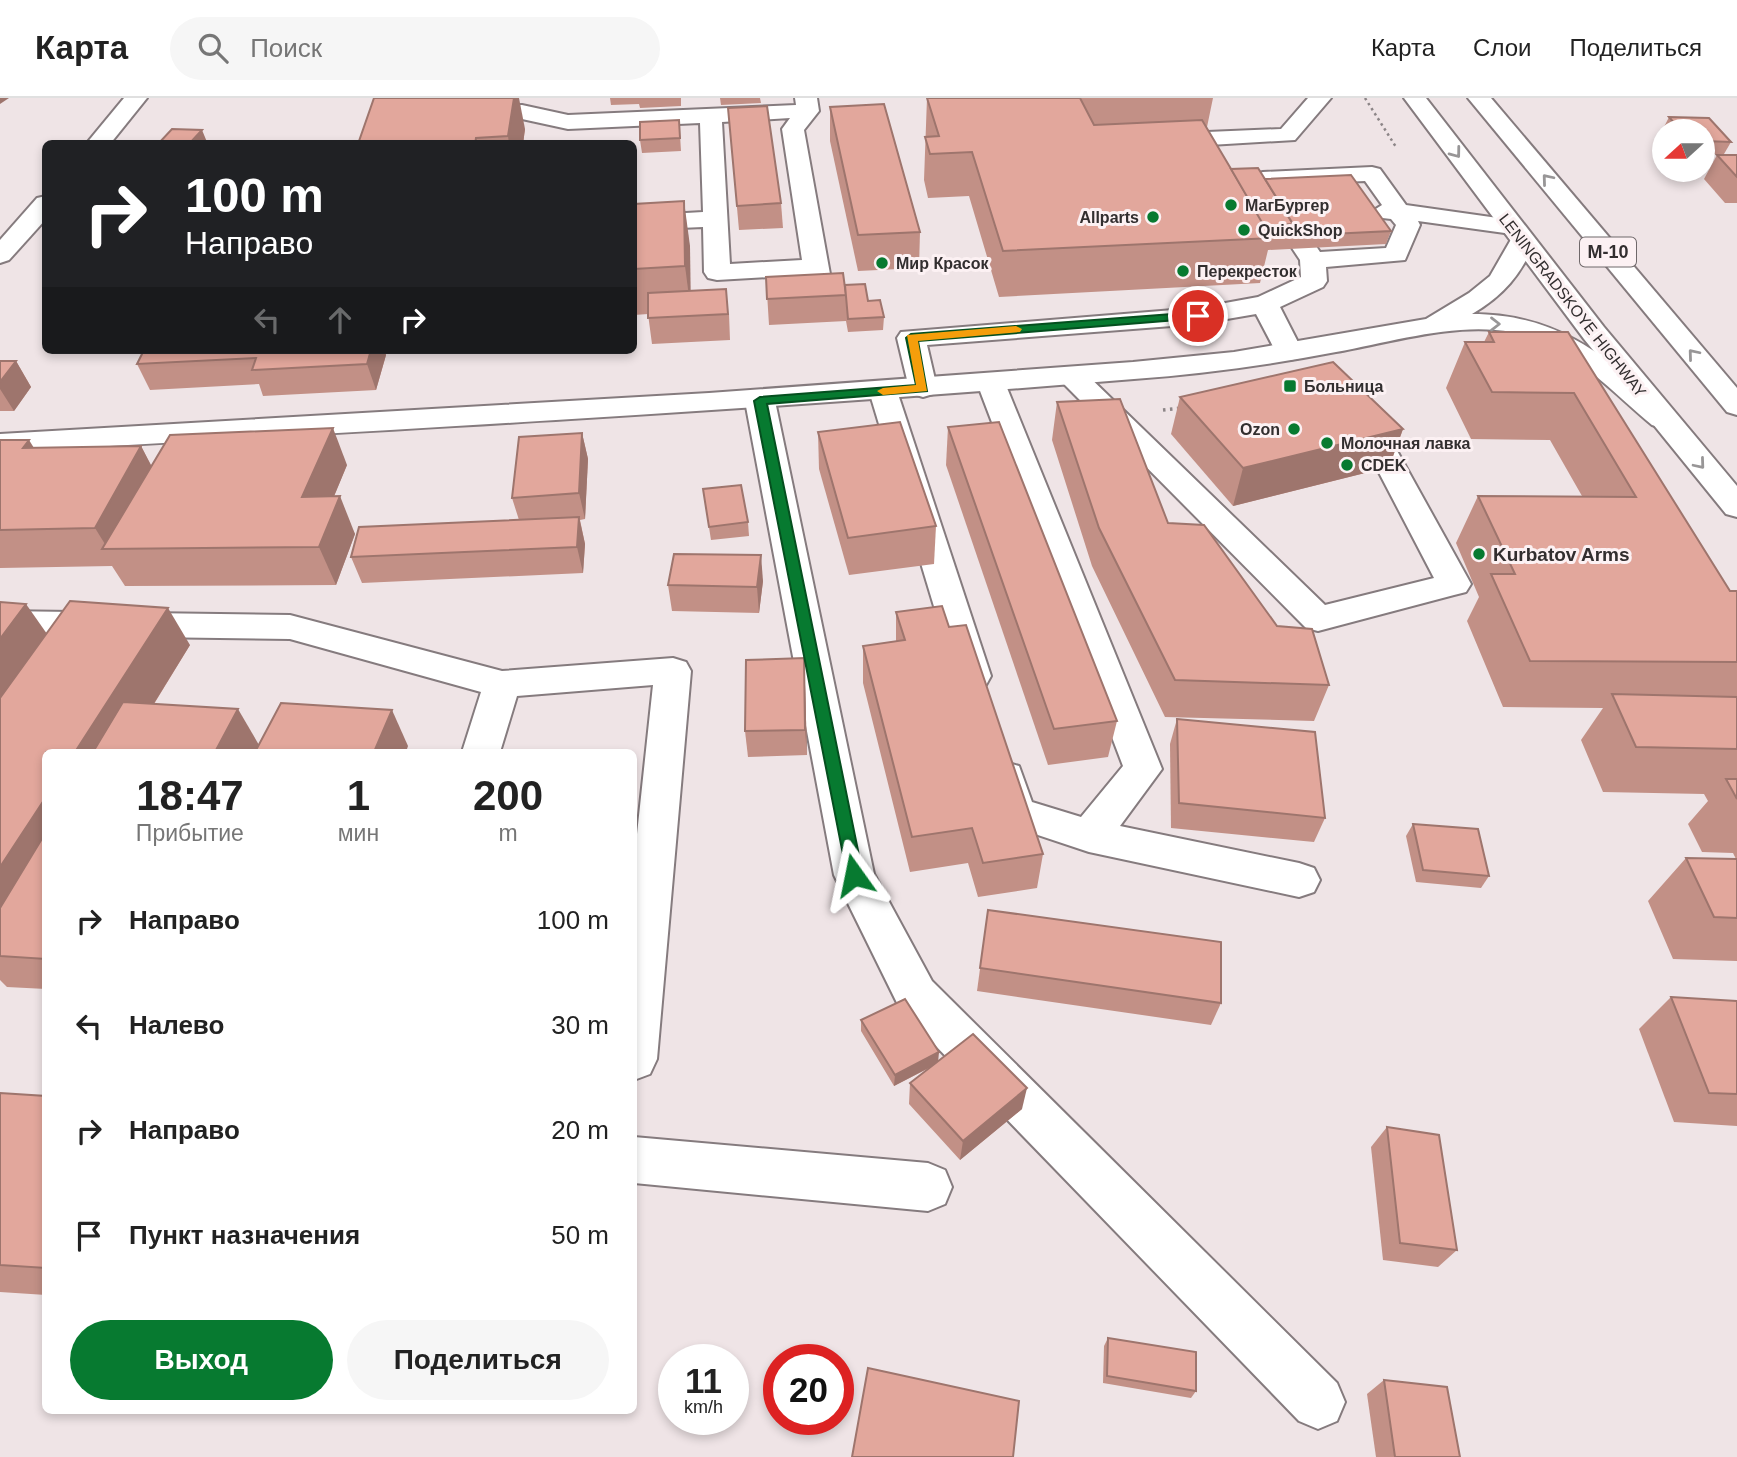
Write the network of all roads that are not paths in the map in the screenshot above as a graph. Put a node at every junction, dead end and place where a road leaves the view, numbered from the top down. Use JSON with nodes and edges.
{"nodes":[{"id":1,"x":136,"y":98,"type":"edge"},
{"id":2,"x":1415,"y":98,"type":"edge"},
{"id":3,"x":1479,"y":98,"type":"edge"},
{"id":4,"x":1308,"y":102,"type":"edge"},
{"id":5,"x":807,"y":105,"type":"edge"},
{"id":6,"x":703,"y":110,"type":"edge"},
{"id":7,"x":442,"y":116,"type":"edge"},
{"id":8,"x":567,"y":133,"type":"edge"},
{"id":9,"x":1287,"y":135,"type":"junction"},
{"id":10,"x":100,"y":140,"type":"edge"},
{"id":11,"x":1138,"y":142,"type":"edge"},
{"id":12,"x":1309,"y":182,"type":"junction"},
{"id":13,"x":1270,"y":191,"type":"edge"},
{"id":14,"x":1336,"y":197,"type":"edge"},
{"id":15,"x":42,"y":207,"type":"edge"},
{"id":16,"x":1399,"y":211,"type":"junction"},
{"id":17,"x":715,"y":219,"type":"junction"},
{"id":18,"x":637,"y":223,"type":"edge"},
{"id":19,"x":1517,"y":234,"type":"junction"},
{"id":20,"x":1332,"y":236,"type":"edge"},
{"id":21,"x":0,"y":255,"type":"edge"},
{"id":22,"x":1377,"y":256,"type":"junction"},
{"id":23,"x":1347,"y":258,"type":"junction"},
{"id":24,"x":1265,"y":304,"type":"junction"},
{"id":25,"x":1426,"y":328,"type":"junction"},
{"id":26,"x":1289,"y":352,"type":"junction"},
{"id":27,"x":1072,"y":376,"type":"junction"},
{"id":28,"x":991,"y":383,"type":"junction"},
{"id":29,"x":1349,"y":387,"type":"edge"},
{"id":30,"x":923,"y":388,"type":"junction"},
{"id":31,"x":883,"y":391,"type":"junction"},
{"id":32,"x":760,"y":401,"type":"junction"},
{"id":33,"x":1737,"y":406,"type":"edge"},
{"id":34,"x":1664,"y":421,"type":"junction"},
{"id":35,"x":0,"y":443,"type":"edge"},
{"id":36,"x":1737,"y":508,"type":"edge"},
{"id":37,"x":0,"y":623,"type":"edge"},
{"id":38,"x":502,"y":684,"type":"junction"},
{"id":39,"x":983,"y":707,"type":"edge"},
{"id":40,"x":995,"y":746,"type":"edge"},
{"id":41,"x":482,"y":749,"type":"edge"},
{"id":42,"x":1089,"y":836,"type":"junction"},
{"id":43,"x":1299,"y":880,"type":"dead end"},
{"id":44,"x":637,"y":1029,"type":"edge"},
{"id":45,"x":637,"y":1160,"type":"edge"},
{"id":46,"x":928,"y":1187,"type":"dead end"},
{"id":47,"x":1318,"y":1402,"type":"dead end"}],
"edges":[{"from":1,"to":10,"type":"main road"},
{"from":2,"to":19,"type":"main road","name":"LENINGRADSKOYE HIGHWAY","one_way":true},
{"from":33,"to":3,"type":"main road","number":"М-10","one_way":true},
{"from":4,"to":9,"type":"main road"},
{"from":5,"to":6,"type":"main road"},
{"from":5,"to":17,"type":"main road"},
{"from":6,"to":8,"type":"main road"},
{"from":6,"to":17,"type":"main road"},
{"from":7,"to":8,"type":"main road"},
{"from":9,"to":11,"type":"main road"},
{"from":9,"to":12,"type":"main road"},
{"from":12,"to":13,"type":"main road"},
{"from":12,"to":14,"type":"main road"},
{"from":12,"to":16,"type":"main road"},
{"from":15,"to":21,"type":"main road"},
{"from":16,"to":19,"type":"main road"},
{"from":16,"to":22,"type":"main road"},
{"from":16,"to":22,"type":"main road"},
{"from":17,"to":18,"type":"main road"},
{"from":19,"to":25,"type":"main road"},
{"from":19,"to":34,"type":"main road","name":"LENINGRADSKOYE HIGHWAY"},
{"from":20,"to":23,"type":"main road"},
{"from":22,"to":23,"type":"main road"},
{"from":23,"to":24,"type":"main road"},
{"from":24,"to":26,"type":"main road"},
{"from":24,"to":30,"type":"main road"},
{"from":25,"to":26,"type":"main road"},
{"from":25,"to":34,"type":"main road","one_way":true},
{"from":26,"to":27,"type":"main road"},
{"from":27,"to":28,"type":"main road"},
{"from":27,"to":29,"type":"main road"},
{"from":28,"to":30,"type":"main road"},
{"from":28,"to":42,"type":"main road"},
{"from":30,"to":31,"type":"main road"},
{"from":31,"to":32,"type":"main road"},
{"from":31,"to":39,"type":"main road"},
{"from":32,"to":35,"type":"main road"},
{"from":32,"to":47,"type":"main road"},
{"from":34,"to":36,"type":"main road","name":"LENINGRADSKOYE HIGHWAY","one_way":true},
{"from":37,"to":38,"type":"main road"},
{"from":38,"to":41,"type":"main road"},
{"from":38,"to":44,"type":"main road"},
{"from":40,"to":42,"type":"main road"},
{"from":42,"to":43,"type":"main road"},
{"from":45,"to":46,"type":"main road"}]}
